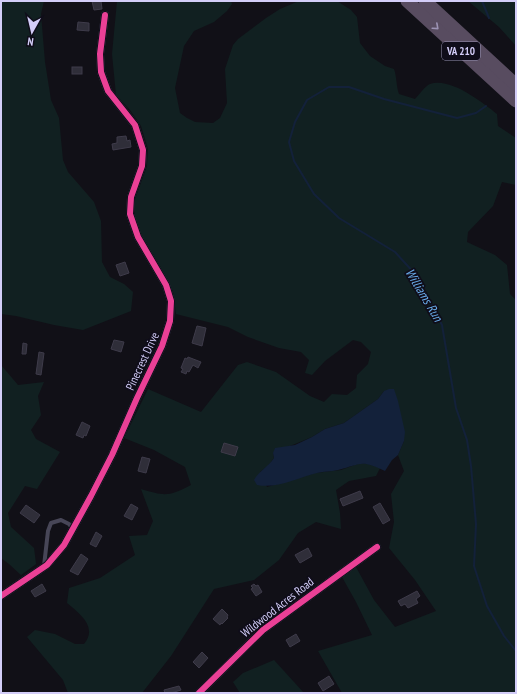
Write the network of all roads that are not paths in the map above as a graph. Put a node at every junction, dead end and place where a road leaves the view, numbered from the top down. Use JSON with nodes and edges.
{"nodes":[{"id":1,"x":407,"y":1,"type":"edge"},
{"id":2,"x":425,"y":1,"type":"edge"},
{"id":3,"x":105,"y":15,"type":"dead end"},
{"id":4,"x":516,"y":85,"type":"edge"},
{"id":5,"x":516,"y":101,"type":"edge"},
{"id":6,"x":73,"y":529,"type":"junction"},
{"id":7,"x":377,"y":547,"type":"dead end"},
{"id":8,"x":43,"y":568,"type":"junction"},
{"id":9,"x":1,"y":596,"type":"edge"},
{"id":10,"x":199,"y":693,"type":"edge"}],
"edges":[{"from":1,"to":5,"type":"highway","number":"VA 210","one_way":true},
{"from":2,"to":4,"type":"highway","number":"VA 210"},
{"from":3,"to":6,"type":"street","name":"Pinecrest Drive"},
{"from":6,"to":8,"type":"street","name":"Pinecrest Drive"},
{"from":6,"to":8,"type":"lane"},
{"from":7,"to":10,"type":"street","name":"Wildwood Acres Road"},
{"from":8,"to":9,"type":"street","name":"Pinecrest Drive"}]}
